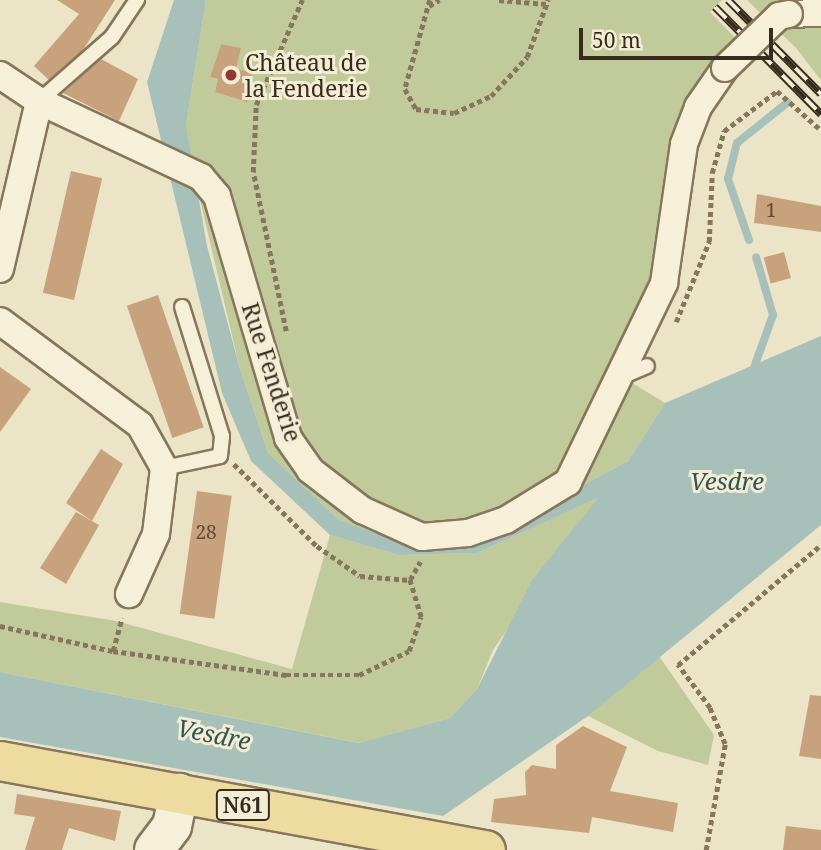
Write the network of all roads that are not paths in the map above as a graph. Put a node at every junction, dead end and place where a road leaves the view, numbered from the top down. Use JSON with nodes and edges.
{"nodes":[{"id":1,"x":137,"y":0,"type":"edge"},
{"id":2,"x":821,"y":13,"type":"edge"},
{"id":3,"x":4,"y":78,"type":"edge"},
{"id":4,"x":39,"y":101,"type":"junction"},
{"id":5,"x":0,"y":269,"type":"edge"},
{"id":6,"x":182,"y":307,"type":"dead end"},
{"id":7,"x":0,"y":321,"type":"edge"},
{"id":8,"x":647,"y":366,"type":"dead end"},
{"id":9,"x":620,"y":377,"type":"junction"},
{"id":10,"x":164,"y":468,"type":"junction"},
{"id":11,"x":129,"y":594,"type":"road end"},
{"id":12,"x":0,"y":761,"type":"edge"},
{"id":13,"x":179,"y":793,"type":"junction"},
{"id":14,"x":160,"y":849,"type":"edge"},
{"id":15,"x":486,"y":850,"type":"edge"}],
"edges":[{"from":1,"to":4,"type":"lane"},
{"from":2,"to":9,"type":"street","name":"Rue Fenderie","bridge":true},
{"from":3,"to":4,"type":"street","name":"Rue Fenderie"},
{"from":4,"to":5,"type":"street"},
{"from":4,"to":9,"type":"street","name":"Rue Fenderie"},
{"from":6,"to":10,"type":"lane"},
{"from":7,"to":10,"type":"street"},
{"from":8,"to":9,"type":"lane"},
{"from":10,"to":11,"type":"street"},
{"from":12,"to":13,"type":"main road","number":"N61"},
{"from":13,"to":14,"type":"main road"},
{"from":13,"to":15,"type":"main road","number":"N61"}]}
